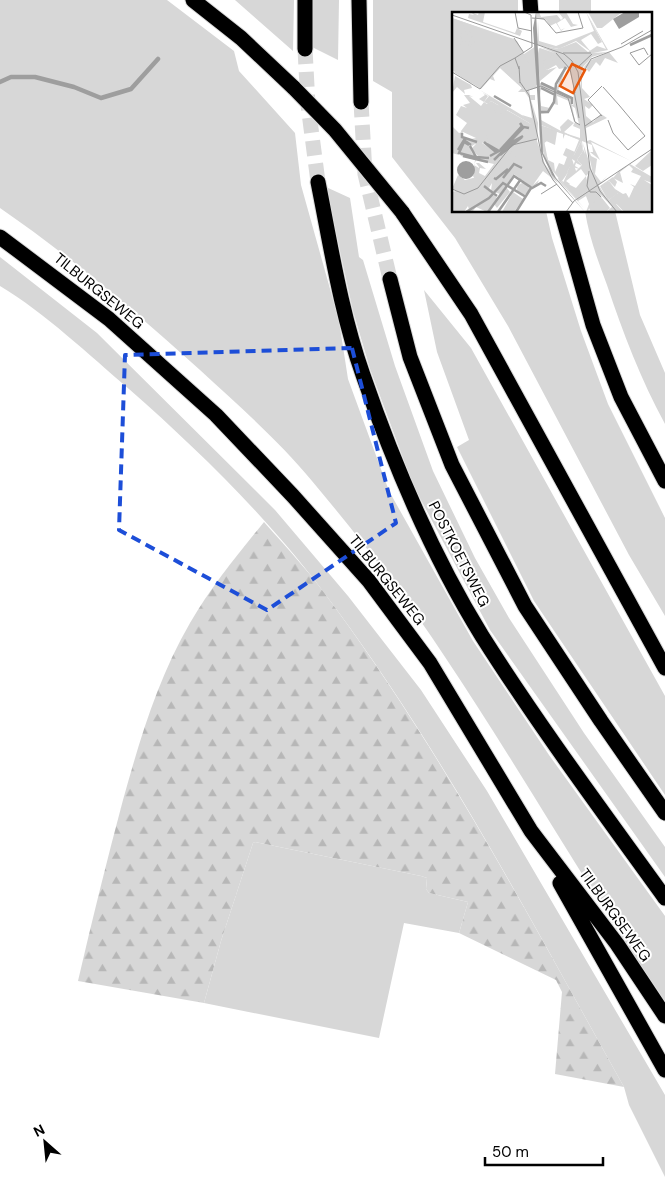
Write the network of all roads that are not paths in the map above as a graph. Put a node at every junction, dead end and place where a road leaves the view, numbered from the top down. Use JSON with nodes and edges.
{"nodes":[{"id":1,"x":193,"y":0,"type":"edge"},
{"id":2,"x":305,"y":0,"type":"edge"},
{"id":3,"x":359,"y":0,"type":"edge"},
{"id":4,"x":305,"y":49,"type":"tunnel mouth"},
{"id":5,"x":361,"y":102,"type":"tunnel mouth"},
{"id":6,"x":318,"y":182,"type":"tunnel mouth"},
{"id":7,"x":561,"y":212,"type":"edge"},
{"id":8,"x":0,"y":237,"type":"edge"},
{"id":9,"x":390,"y":279,"type":"tunnel mouth"},
{"id":10,"x":665,"y":481,"type":"edge"},
{"id":11,"x":665,"y":668,"type":"edge"},
{"id":12,"x":665,"y":813,"type":"edge"},
{"id":13,"x":531,"y":831,"type":"junction"},
{"id":14,"x":665,"y":898,"type":"edge"},
{"id":15,"x":665,"y":1016,"type":"edge"},
{"id":16,"x":665,"y":1070,"type":"edge"}],
"edges":[{"from":1,"to":11,"type":"highway","bridge":true},
{"from":2,"to":4,"type":"highway"},
{"from":3,"to":5,"type":"highway"},
{"from":6,"to":14,"type":"highway","name":"POSTKOETSWEG"},
{"from":7,"to":10,"type":"highway"},
{"from":8,"to":13,"type":"highway","name":"TILBURGSEWEG"},
{"from":9,"to":12,"type":"highway"},
{"from":13,"to":15,"type":"highway","name":"TILBURGSEWEG"},
{"from":13,"to":16,"type":"highway"}]}
